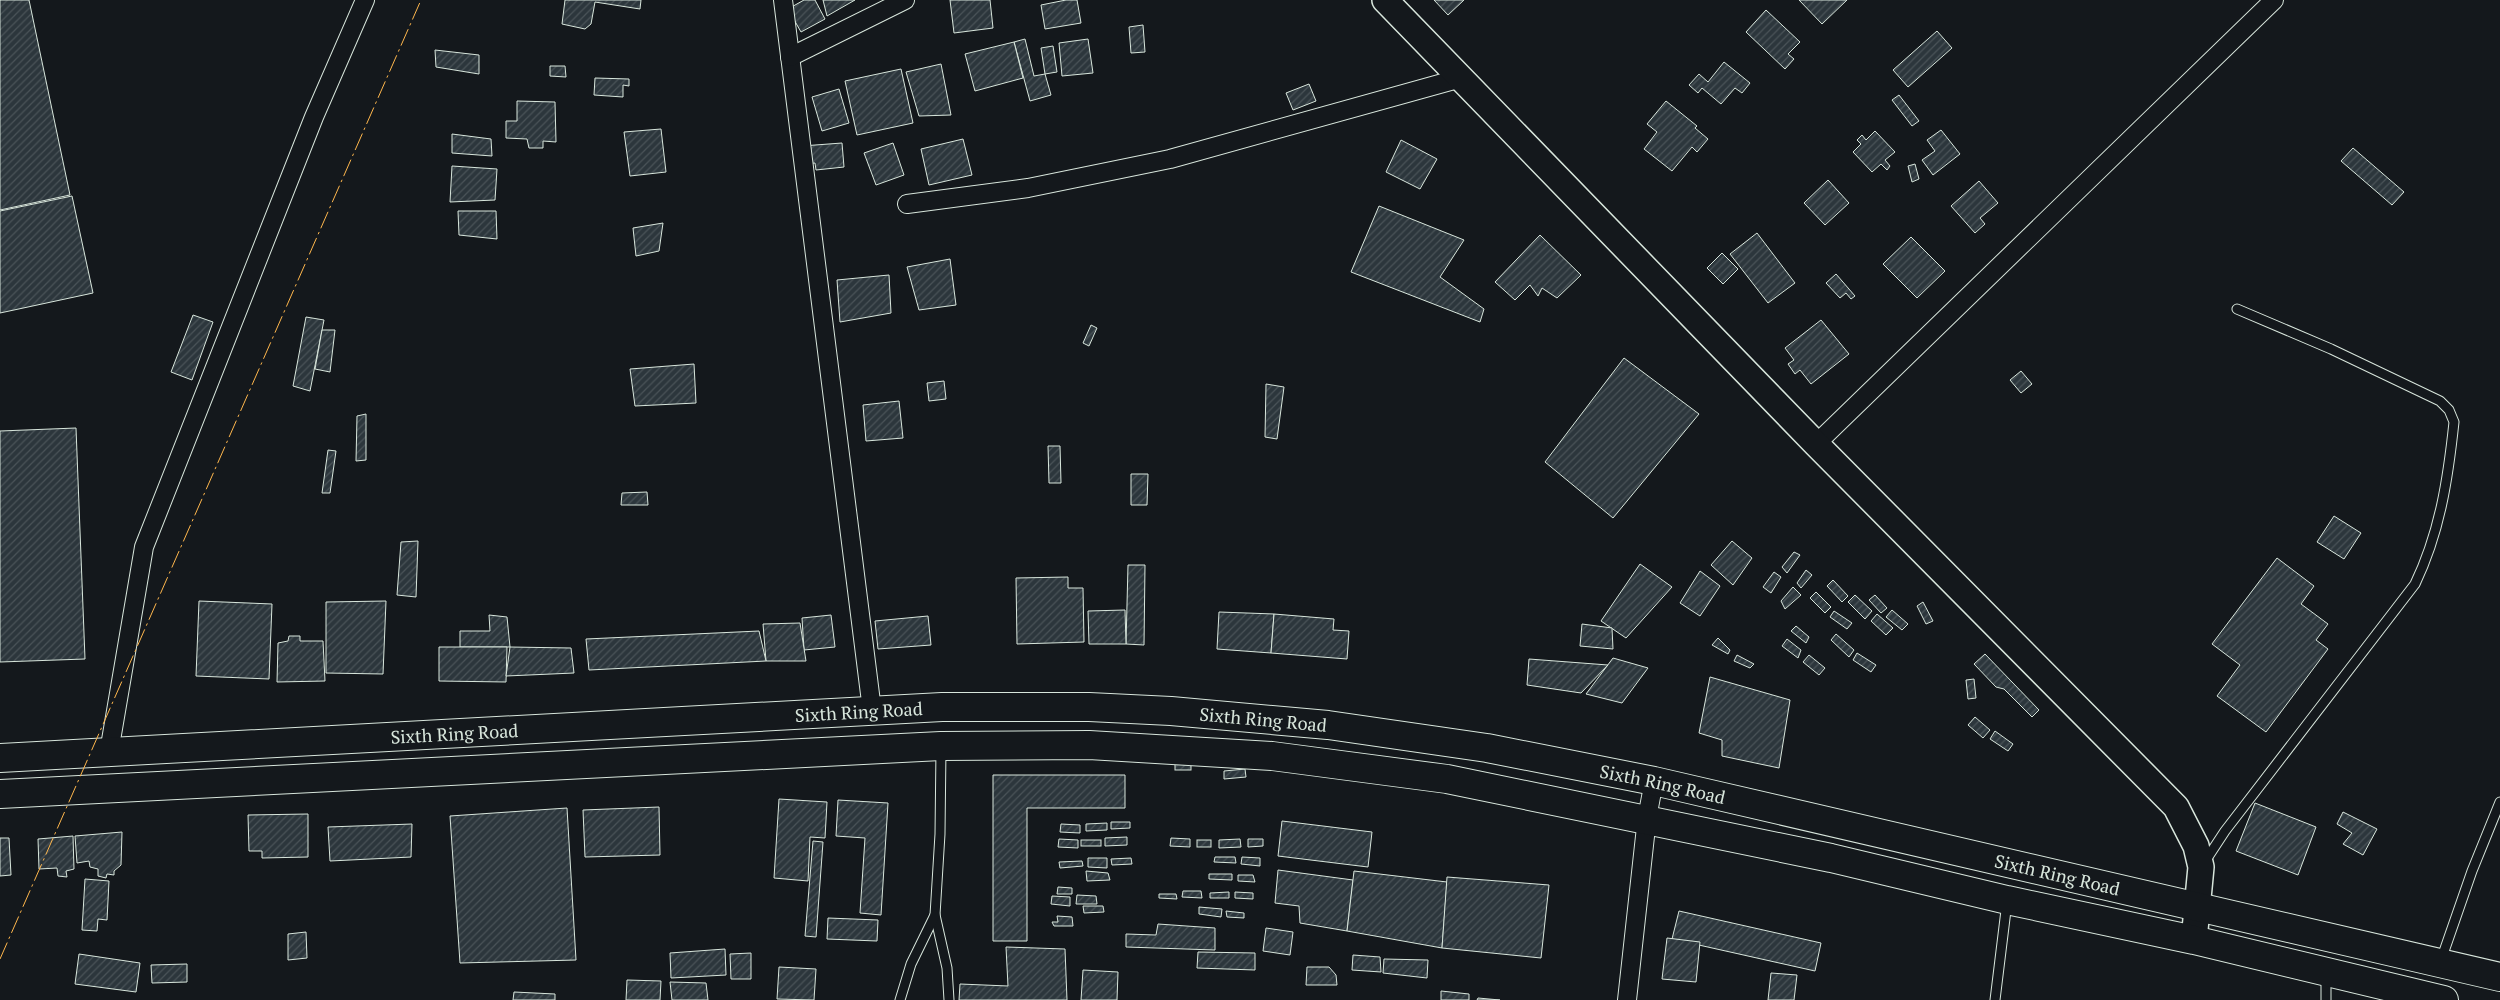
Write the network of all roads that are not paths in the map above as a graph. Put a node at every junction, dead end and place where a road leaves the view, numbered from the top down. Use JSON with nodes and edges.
{"nodes":[{"id":1,"x":365,"y":0,"type":"edge"},
{"id":2,"x":783,"y":0,"type":"edge"},
{"id":3,"x":905,"y":0,"type":"edge"},
{"id":4,"x":1385,"y":0,"type":"edge"},
{"id":5,"x":2274,"y":0,"type":"edge"},
{"id":6,"x":790,"y":57,"type":"junction"},
{"id":7,"x":1461,"y":78,"type":"junction"},
{"id":8,"x":907,"y":204,"type":"dead end"},
{"id":9,"x":2237,"y":309,"type":"dead end"},
{"id":10,"x":1816,"y":444,"type":"junction"},
{"id":11,"x":942,"y":707,"type":"junction"},
{"id":12,"x":872,"y":710,"type":"junction"},
{"id":13,"x":1328,"y":725,"type":"junction"},
{"id":14,"x":941,"y":746,"type":"junction"},
{"id":15,"x":109,"y":752,"type":"junction"},
{"id":16,"x":0,"y":758,"type":"edge"},
{"id":17,"x":1324,"y":763,"type":"junction"},
{"id":18,"x":1654,"y":781,"type":"junction"},
{"id":19,"x":0,"y":794,"type":"edge"},
{"id":20,"x":2500,"y":802,"type":"edge"},
{"id":21,"x":1647,"y":818,"type":"junction"},
{"id":22,"x":2201,"y":867,"type":"junction"},
{"id":23,"x":2007,"y":900,"type":"junction"},
{"id":24,"x":2197,"y":905,"type":"junction"},
{"id":25,"x":935,"y":915,"type":"junction"},
{"id":26,"x":2194,"y":940,"type":"junction"},
{"id":27,"x":2440,"y":962,"type":"junction"},
{"id":28,"x":2326,"y":972,"type":"junction"},
{"id":29,"x":2500,"y":977,"type":"edge"},
{"id":30,"x":900,"y":1000,"type":"edge"},
{"id":31,"x":949,"y":1000,"type":"edge"},
{"id":32,"x":1627,"y":1000,"type":"edge"},
{"id":33,"x":1995,"y":1000,"type":"edge"},
{"id":34,"x":2326,"y":1000,"type":"edge"},
{"id":35,"x":2444,"y":1000,"type":"edge"}],
"edges":[{"from":1,"to":15,"type":"street"},
{"from":2,"to":6,"type":"street"},
{"from":3,"to":6,"type":"street"},
{"from":4,"to":7,"type":"main road"},
{"from":5,"to":10,"type":"street"},
{"from":6,"to":12,"type":"street"},
{"from":7,"to":8,"type":"street"},
{"from":7,"to":10,"type":"main road"},
{"from":9,"to":22,"type":"lane"},
{"from":10,"to":22,"type":"main road"},
{"from":11,"to":12,"type":"highway","name":"Sixth Ring Road"},
{"from":11,"to":13,"type":"highway","name":"Sixth Ring Road"},
{"from":11,"to":14,"type":"highway"},
{"from":12,"to":15,"type":"highway","name":"Sixth Ring Road"},
{"from":13,"to":17,"type":"highway"},
{"from":13,"to":18,"type":"highway","name":"Sixth Ring Road"},
{"from":14,"to":17,"type":"highway","name":"Sixth Ring Road"},
{"from":14,"to":19,"type":"highway","name":"Sixth Ring Road"},
{"from":14,"to":25,"type":"lane"},
{"from":15,"to":16,"type":"highway","name":"Sixth Ring Road"},
{"from":17,"to":21,"type":"highway","name":"Sixth Ring Road"},
{"from":18,"to":21,"type":"street"},
{"from":18,"to":24,"type":"highway","name":"Sixth Ring Road"},
{"from":20,"to":27,"type":"lane"},
{"from":21,"to":23,"type":"highway","name":"Sixth Ring Road"},
{"from":21,"to":32,"type":"street"},
{"from":22,"to":24,"type":"main road"},
{"from":23,"to":26,"type":"highway","name":"Sixth Ring Road"},
{"from":23,"to":33,"type":"lane"},
{"from":24,"to":26,"type":"main road"},
{"from":24,"to":27,"type":"highway","name":"Sixth Ring Road"},
{"from":25,"to":30,"type":"lane"},
{"from":25,"to":31,"type":"lane"},
{"from":26,"to":28,"type":"highway","name":"Sixth Ring Road"},
{"from":27,"to":29,"type":"highway","name":"Sixth Ring Road"},
{"from":28,"to":34,"type":"lane"},
{"from":28,"to":35,"type":"highway","name":"Sixth Ring Road"}]}
